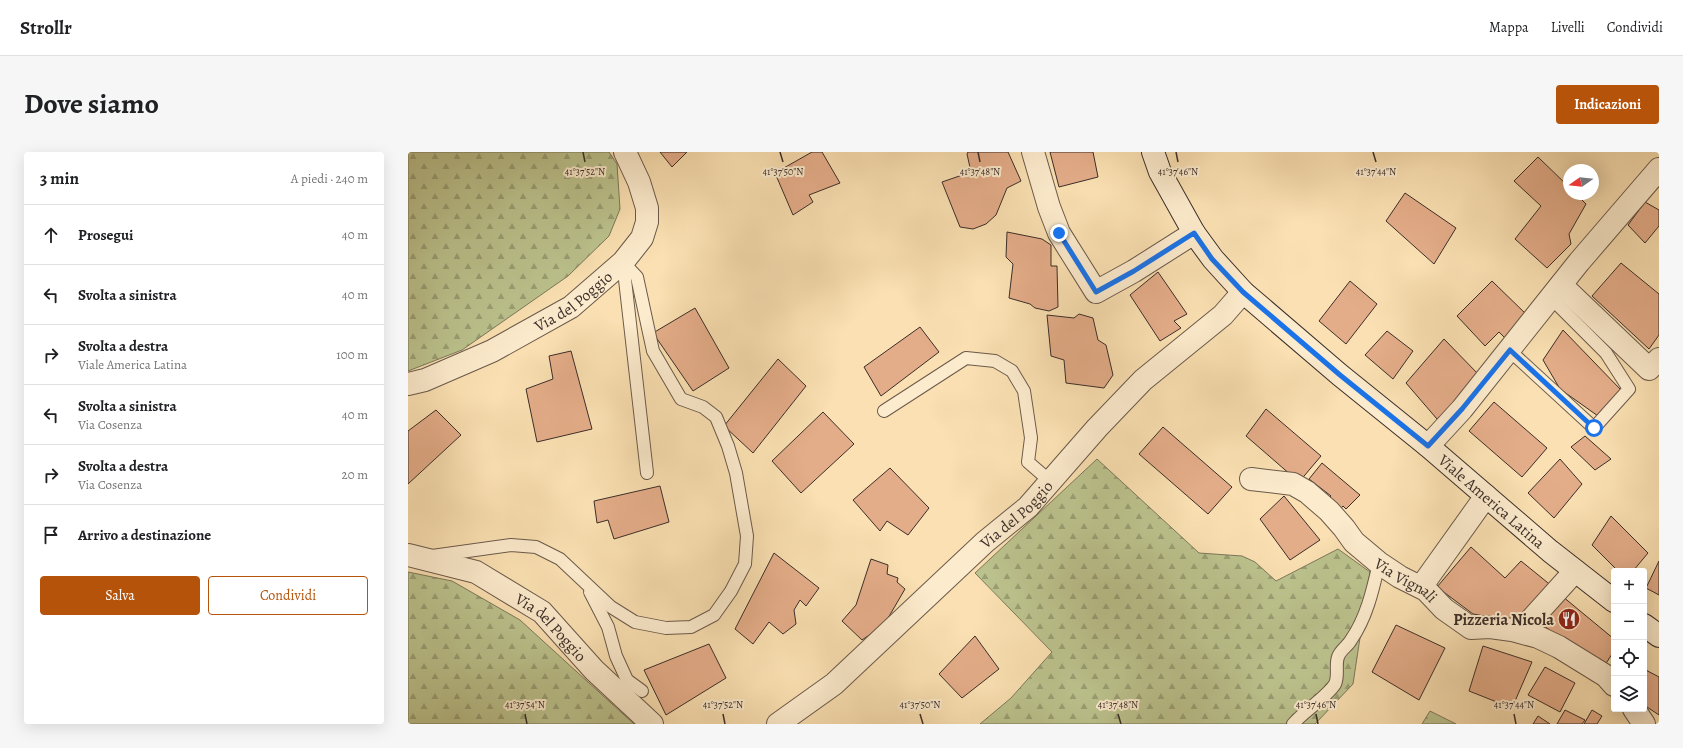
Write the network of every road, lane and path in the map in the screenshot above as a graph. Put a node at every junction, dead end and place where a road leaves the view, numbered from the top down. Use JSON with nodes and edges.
{"nodes":[{"id":1,"x":624,"y":152,"type":"edge"},
{"id":2,"x":1034,"y":152,"type":"edge"},
{"id":3,"x":1153,"y":152,"type":"edge"},
{"id":4,"x":1659,"y":169,"type":"edge"},
{"id":5,"x":1194,"y":233,"type":"junction"},
{"id":6,"x":623,"y":262,"type":"junction"},
{"id":7,"x":1556,"y":291,"type":"junction"},
{"id":8,"x":1243,"y":292,"type":"junction"},
{"id":9,"x":1510,"y":350,"type":"junction"},
{"id":10,"x":1659,"y":359,"type":"edge"},
{"id":11,"x":408,"y":384,"type":"edge"},
{"id":12,"x":884,"y":411,"type":"dead end"},
{"id":13,"x":1428,"y":446,"type":"junction"},
{"id":14,"x":647,"y":473,"type":"dead end"},
{"id":15,"x":1251,"y":479,"type":"dead end"},
{"id":16,"x":1051,"y":482,"type":"junction"},
{"id":17,"x":1486,"y":496,"type":"junction"},
{"id":18,"x":415,"y":556,"type":"edge"},
{"id":19,"x":1378,"y":563,"type":"junction"},
{"id":20,"x":1575,"y":571,"type":"junction"},
{"id":21,"x":585,"y":583,"type":"junction"},
{"id":22,"x":1421,"y":587,"type":"junction"},
{"id":23,"x":1611,"y":599,"type":"edge"},
{"id":24,"x":1520,"y":632,"type":"junction"},
{"id":25,"x":1611,"y":676,"type":"edge"},
{"id":26,"x":642,"y":691,"type":"dead end"},
{"id":27,"x":1636,"y":712,"type":"edge"},
{"id":28,"x":652,"y":724,"type":"edge"},
{"id":29,"x":778,"y":724,"type":"edge"},
{"id":30,"x":1293,"y":724,"type":"edge"},
{"id":31,"x":1644,"y":724,"type":"edge"}],
"edges":[{"from":1,"to":6,"type":"street","name":"Via del Poggio"},
{"from":2,"to":5,"type":"street"},
{"from":3,"to":5,"type":"street","name":"Viale America Latina"},
{"from":4,"to":7,"type":"street"},
{"from":5,"to":8,"type":"street","name":"Viale America Latina"},
{"from":6,"to":11,"type":"street","name":"Via del Poggio"},
{"from":6,"to":14,"type":"lane"},
{"from":6,"to":21,"type":"lane"},
{"from":7,"to":9,"type":"street"},
{"from":7,"to":9,"type":"lane"},
{"from":7,"to":10,"type":"street"},
{"from":8,"to":13,"type":"street","name":"Viale America Latina"},
{"from":8,"to":16,"type":"street","name":"Via del Poggio"},
{"from":9,"to":13,"type":"street"},
{"from":12,"to":16,"type":"lane"},
{"from":13,"to":17,"type":"street","name":"Viale America Latina"},
{"from":15,"to":19,"type":"street","name":"Via Vignali"},
{"from":16,"to":29,"type":"street","name":"Via del Poggio"},
{"from":17,"to":20,"type":"street","name":"Viale America Latina"},
{"from":17,"to":22,"type":"street"},
{"from":18,"to":21,"type":"lane"},
{"from":18,"to":28,"type":"street","name":"Via del Poggio"},
{"from":19,"to":22,"type":"street","name":"Via Vignali"},
{"from":19,"to":30,"type":"lane"},
{"from":20,"to":23,"type":"street","name":"Viale America Latina"},
{"from":20,"to":24,"type":"street"},
{"from":21,"to":26,"type":"lane"},
{"from":22,"to":24,"type":"street","name":"Via Vignali"},
{"from":24,"to":25,"type":"street","name":"Via Vignali"},
{"from":27,"to":31,"type":"street"}]}
